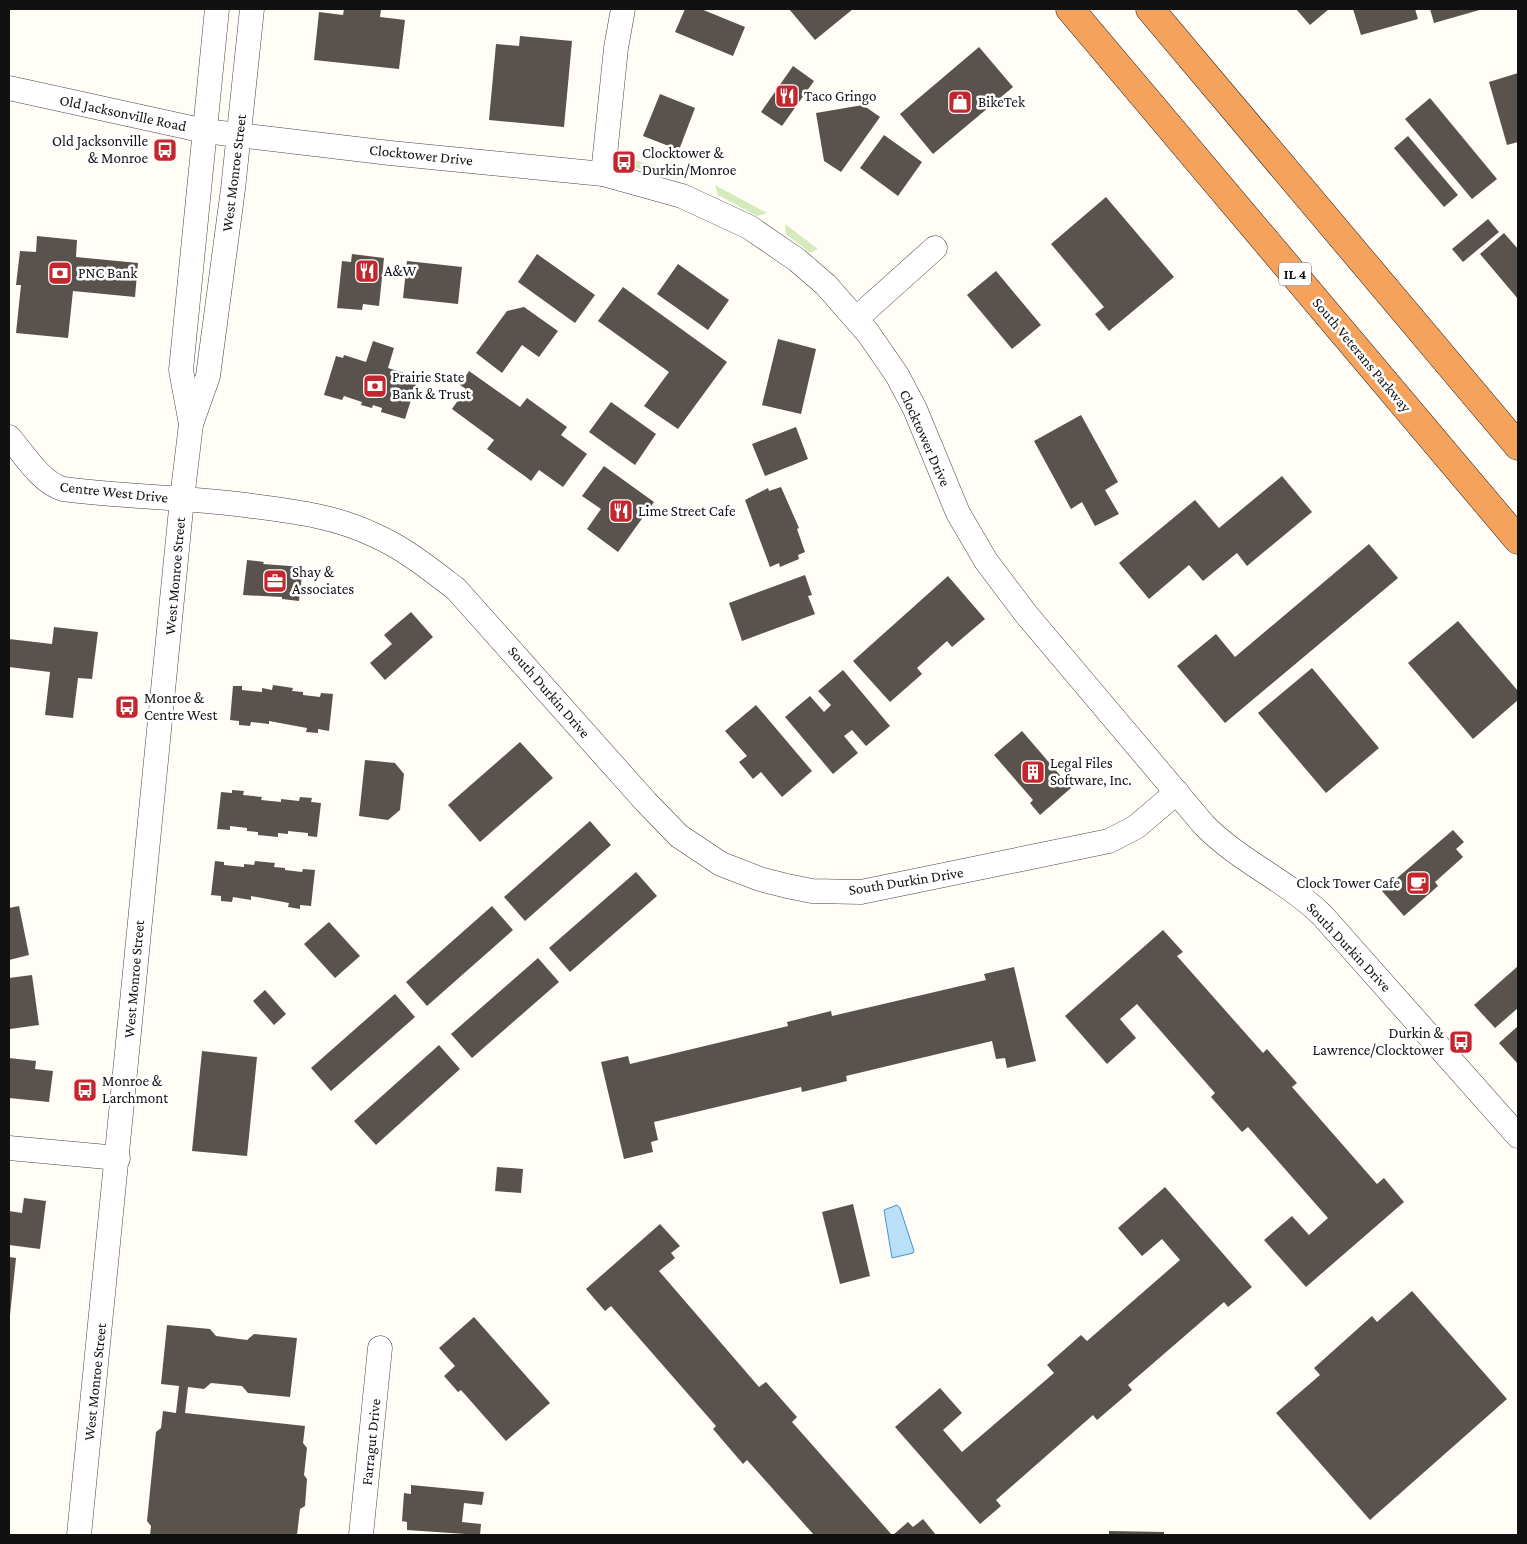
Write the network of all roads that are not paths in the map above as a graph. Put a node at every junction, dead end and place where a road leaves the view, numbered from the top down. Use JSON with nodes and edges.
{"nodes":[{"id":1,"x":218,"y":9,"type":"edge"},
{"id":2,"x":252,"y":9,"type":"edge"},
{"id":3,"x":623,"y":9,"type":"edge"},
{"id":4,"x":1070,"y":9,"type":"edge"},
{"id":5,"x":1150,"y":9,"type":"edge"},
{"id":6,"x":9,"y":88,"type":"edge"},
{"id":7,"x":205,"y":131,"type":"junction"},
{"id":8,"x":238,"y":135,"type":"junction"},
{"id":9,"x":603,"y":174,"type":"junction"},
{"id":10,"x":935,"y":248,"type":"dead end"},
{"id":11,"x":857,"y":318,"type":"junction"},
{"id":12,"x":191,"y":424,"type":"junction"},
{"id":13,"x":9,"y":437,"type":"edge"},
{"id":14,"x":1518,"y":446,"type":"edge"},
{"id":15,"x":182,"y":499,"type":"junction"},
{"id":16,"x":1518,"y":540,"type":"edge"},
{"id":17,"x":1177,"y":792,"type":"junction"},
{"id":18,"x":1518,"y":1136,"type":"edge"},
{"id":19,"x":9,"y":1148,"type":"edge"},
{"id":20,"x":118,"y":1158,"type":"junction"},
{"id":21,"x":380,"y":1348,"type":"dead end"},
{"id":22,"x":79,"y":1535,"type":"edge"},
{"id":23,"x":361,"y":1535,"type":"edge"}],
"edges":[{"from":1,"to":7,"type":"street","name":"West Monroe Street"},
{"from":2,"to":8,"type":"street","name":"West Monroe Street"},
{"from":3,"to":9,"type":"street"},
{"from":4,"to":16,"type":"highway","name":"South Veterans Parkway","number":"IL 4"},
{"from":5,"to":14,"type":"highway"},
{"from":6,"to":7,"type":"street","name":"Old Jacksonville Road"},
{"from":7,"to":8,"type":"street","name":"Old Jacksonville Road"},
{"from":7,"to":12,"type":"street","name":"West Monroe Street"},
{"from":8,"to":9,"type":"street","name":"Clocktower Drive"},
{"from":8,"to":12,"type":"street","name":"West Monroe Street"},
{"from":9,"to":11,"type":"street","name":"Clocktower Drive"},
{"from":10,"to":11,"type":"street"},
{"from":11,"to":17,"type":"street","name":"Clocktower Drive"},
{"from":12,"to":15,"type":"street","name":"West Monroe Street"},
{"from":13,"to":15,"type":"street","name":"Centre West Drive"},
{"from":15,"to":17,"type":"street","name":"South Durkin Drive"},
{"from":15,"to":20,"type":"street","name":"West Monroe Street"},
{"from":17,"to":18,"type":"street","name":"South Durkin Drive"},
{"from":19,"to":20,"type":"street"},
{"from":20,"to":22,"type":"street","name":"West Monroe Street"},
{"from":21,"to":23,"type":"street","name":"Farragut Drive"}]}
